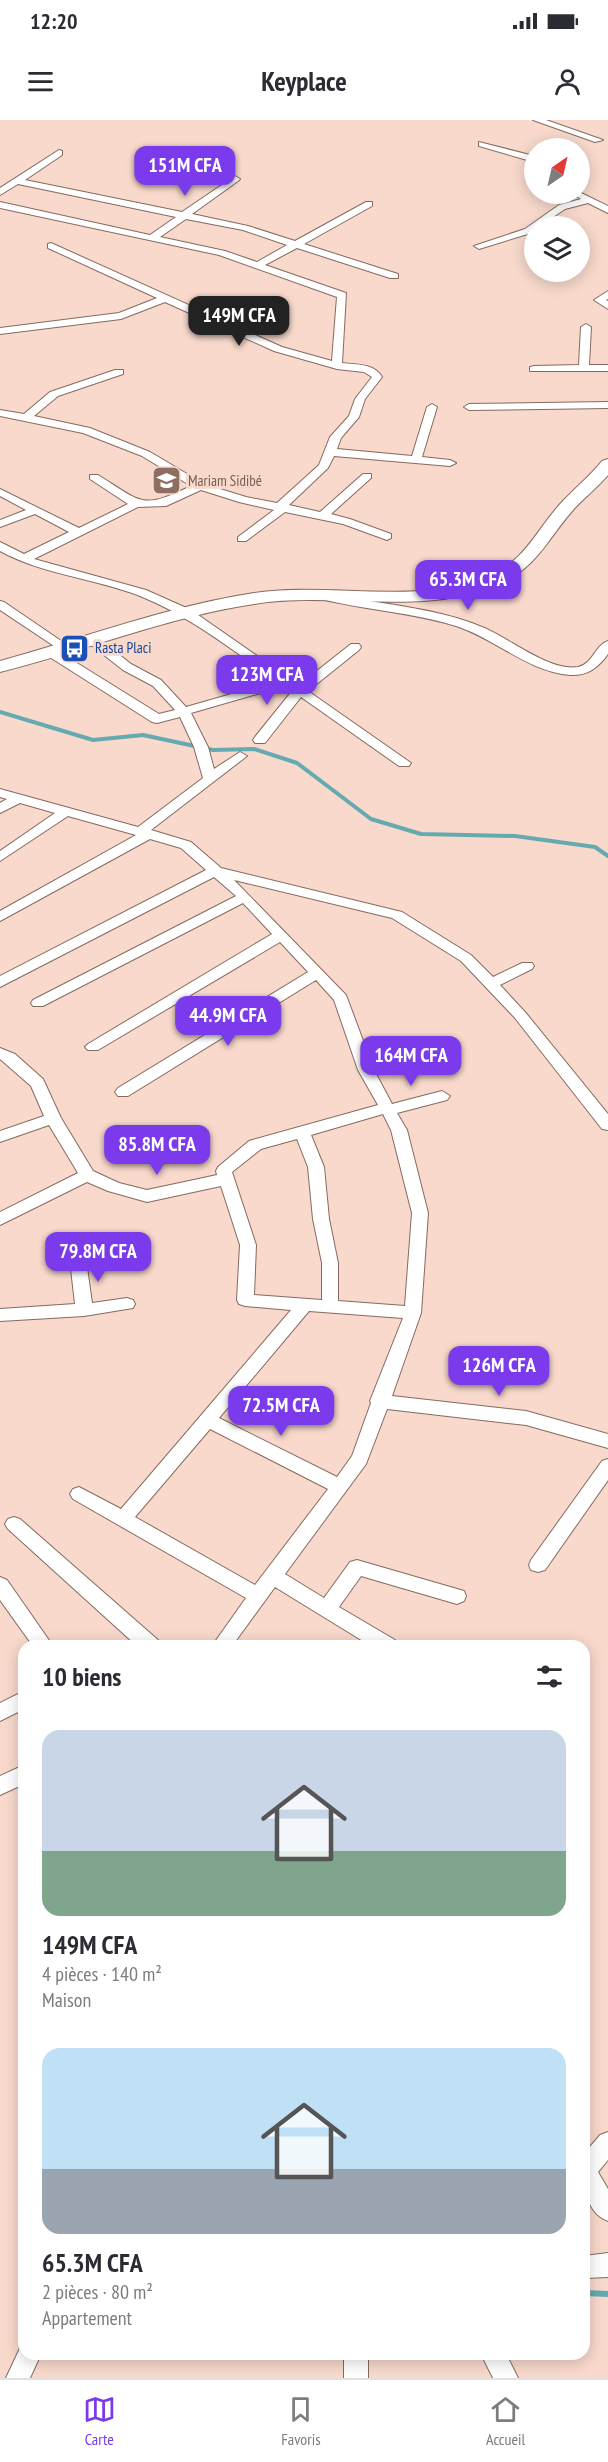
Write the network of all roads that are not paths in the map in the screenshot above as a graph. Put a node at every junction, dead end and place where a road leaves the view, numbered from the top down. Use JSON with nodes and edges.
{"nodes":[{"id":1,"x":537,"y":120,"type":"edge"},
{"id":2,"x":598,"y":140,"type":"dead end"},
{"id":3,"x":482,"y":144,"type":"dead end"},
{"id":4,"x":59,"y":153,"type":"dead end"},
{"id":5,"x":524,"y":156,"type":"edge"},
{"id":6,"x":235,"y":179,"type":"dead end"},
{"id":7,"x":17,"y":181,"type":"junction"},
{"id":8,"x":0,"y":192,"type":"edge"},
{"id":9,"x":591,"y":200,"type":"joint"},
{"id":10,"x":369,"y":204,"type":"dead end"},
{"id":11,"x":0,"y":205,"type":"edge"},
{"id":12,"x":608,"y":210,"type":"edge"},
{"id":13,"x":184,"y":215,"type":"junction"},
{"id":14,"x":549,"y":216,"type":"edge"},
{"id":15,"x":524,"y":232,"type":"edge"},
{"id":16,"x":152,"y":238,"type":"junction"},
{"id":17,"x":296,"y":244,"type":"junction"},
{"id":18,"x":51,"y":246,"type":"dead end"},
{"id":19,"x":479,"y":246,"type":"dead end"},
{"id":20,"x":258,"y":266,"type":"junction"},
{"id":21,"x":394,"y":276,"type":"dead end"},
{"id":22,"x":608,"y":294,"type":"edge"},
{"id":23,"x":165,"y":298,"type":"junction"},
{"id":24,"x":608,"y":306,"type":"edge"},
{"id":25,"x":586,"y":327,"type":"dead end"},
{"id":26,"x":0,"y":331,"type":"edge"},
{"id":27,"x":337,"y":366,"type":"junction"},
{"id":28,"x":584,"y":368,"type":"junction"},
{"id":29,"x":608,"y":368,"type":"edge"},
{"id":30,"x":534,"y":369,"type":"dead end"},
{"id":31,"x":119,"y":372,"type":"dead end"},
{"id":32,"x":608,"y":405,"type":"edge"},
{"id":33,"x":432,"y":406,"type":"dead end"},
{"id":34,"x":469,"y":407,"type":"dead end"},
{"id":35,"x":0,"y":413,"type":"edge"},
{"id":36,"x":27,"y":417,"type":"junction"},
{"id":37,"x":331,"y":452,"type":"junction"},
{"id":38,"x":416,"y":460,"type":"junction"},
{"id":39,"x":450,"y":463,"type":"dead end"},
{"id":40,"x":608,"y":464,"type":"edge"},
{"id":41,"x":367,"y":476,"type":"dead end"},
{"id":42,"x":94,"y":477,"type":"dead end"},
{"id":43,"x":200,"y":486,"type":"junction"},
{"id":44,"x":0,"y":492,"type":"edge"},
{"id":45,"x":136,"y":504,"type":"junction"},
{"id":46,"x":283,"y":507,"type":"junction"},
{"id":47,"x":35,"y":510,"type":"junction"},
{"id":48,"x":322,"y":516,"type":"junction"},
{"id":49,"x":0,"y":524,"type":"edge"},
{"id":50,"x":78,"y":532,"type":"junction"},
{"id":51,"x":387,"y":536,"type":"dead end"},
{"id":52,"x":242,"y":539,"type":"dead end"},
{"id":53,"x":0,"y":546,"type":"edge"},
{"id":54,"x":19,"y":556,"type":"junction"},
{"id":55,"x":0,"y":562,"type":"edge"},
{"id":56,"x":319,"y":594,"type":"junction"},
{"id":57,"x":0,"y":605,"type":"edge"},
{"id":58,"x":187,"y":613,"type":"junction"},
{"id":59,"x":94,"y":641,"type":"junction"},
{"id":60,"x":608,"y":645,"type":"edge"},
{"id":61,"x":355,"y":647,"type":"dead end"},
{"id":62,"x":59,"y":651,"type":"junction"},
{"id":63,"x":0,"y":667,"type":"edge"},
{"id":64,"x":286,"y":682,"type":"junction"},
{"id":65,"x":299,"y":691,"type":"junction"},
{"id":66,"x":184,"y":711,"type":"junction"},
{"id":67,"x":260,"y":740,"type":"dead end"},
{"id":68,"x":240,"y":756,"type":"dead end"},
{"id":69,"x":404,"y":763,"type":"dead end"},
{"id":70,"x":210,"y":779,"type":"junction"},
{"id":71,"x":0,"y":793,"type":"edge"},
{"id":72,"x":16,"y":799,"type":"junction"},
{"id":73,"x":0,"y":809,"type":"edge"},
{"id":74,"x":65,"y":812,"type":"junction"},
{"id":75,"x":144,"y":833,"type":"junction"},
{"id":76,"x":0,"y":857,"type":"edge"},
{"id":77,"x":215,"y":871,"type":"junction"},
{"id":78,"x":245,"y":897,"type":"junction"},
{"id":79,"x":0,"y":918,"type":"edge"},
{"id":80,"x":281,"y":935,"type":"junction"},
{"id":81,"x":527,"y":966,"type":"dead end"},
{"id":82,"x":317,"y":973,"type":"junction"},
{"id":83,"x":0,"y":982,"type":"edge"},
{"id":84,"x":491,"y":984,"type":"junction"},
{"id":85,"x":38,"y":1003,"type":"dead end"},
{"id":86,"x":93,"y":1047,"type":"dead end"},
{"id":87,"x":0,"y":1053,"type":"edge"},
{"id":88,"x":123,"y":1092,"type":"dead end"},
{"id":89,"x":442,"y":1096,"type":"dead end"},
{"id":90,"x":387,"y":1109,"type":"junction"},
{"id":91,"x":53,"y":1118,"type":"junction"},
{"id":92,"x":608,"y":1125,"type":"edge"},
{"id":93,"x":302,"y":1132,"type":"junction"},
{"id":94,"x":0,"y":1137,"type":"edge"},
{"id":95,"x":87,"y":1175,"type":"junction"},
{"id":96,"x":226,"y":1179,"type":"junction"},
{"id":97,"x":0,"y":1219,"type":"edge"},
{"id":98,"x":78,"y":1260,"type":"dead end"},
{"id":99,"x":127,"y":1304,"type":"dead end"},
{"id":100,"x":305,"y":1305,"type":"junction"},
{"id":101,"x":330,"y":1307,"type":"junction"},
{"id":102,"x":84,"y":1310,"type":"junction"},
{"id":103,"x":413,"y":1313,"type":"junction"},
{"id":104,"x":0,"y":1315,"type":"edge"},
{"id":105,"x":379,"y":1401,"type":"junction"},
{"id":106,"x":207,"y":1420,"type":"junction"},
{"id":107,"x":608,"y":1441,"type":"edge"},
{"id":108,"x":608,"y":1467,"type":"edge"},
{"id":109,"x":339,"y":1486,"type":"junction"},
{"id":110,"x":79,"y":1494,"type":"dead end"},
{"id":111,"x":123,"y":1519,"type":"junction"},
{"id":112,"x":14,"y":1524,"type":"dead end"},
{"id":113,"x":538,"y":1565,"type":"dead end"},
{"id":114,"x":272,"y":1576,"type":"junction"},
{"id":115,"x":0,"y":1585,"type":"edge"},
{"id":116,"x":258,"y":1596,"type":"junction"},
{"id":117,"x":457,"y":1596,"type":"dead end"},
{"id":118,"x":327,"y":1609,"type":"junction"},
{"id":119,"x":40,"y":1640,"type":"edge"},
{"id":120,"x":144,"y":1640,"type":"edge"},
{"id":121,"x":225,"y":1640,"type":"edge"},
{"id":122,"x":378,"y":1640,"type":"edge"},
{"id":123,"x":18,"y":1702,"type":"edge"},
{"id":124,"x":0,"y":1713,"type":"edge"},
{"id":125,"x":18,"y":1777,"type":"edge"},
{"id":126,"x":0,"y":1786,"type":"edge"},
{"id":127,"x":608,"y":2143,"type":"edge"},
{"id":128,"x":590,"y":2164,"type":"edge"},
{"id":129,"x":590,"y":2181,"type":"edge"},
{"id":130,"x":608,"y":2210,"type":"edge"},
{"id":131,"x":608,"y":2265,"type":"edge"},
{"id":132,"x":590,"y":2266,"type":"edge"},
{"id":133,"x":26,"y":2360,"type":"edge"},
{"id":134,"x":356,"y":2360,"type":"edge"},
{"id":135,"x":496,"y":2360,"type":"edge"},
{"id":136,"x":18,"y":2378,"type":"edge"},
{"id":137,"x":356,"y":2378,"type":"edge"},
{"id":138,"x":506,"y":2378,"type":"edge"}],
"edges":[{"from":1,"to":2,"type":"street"},
{"from":3,"to":5,"type":"street"},
{"from":4,"to":7,"type":"street"},
{"from":6,"to":13,"type":"street"},
{"from":7,"to":8,"type":"street"},
{"from":7,"to":13,"type":"street"},
{"from":9,"to":12,"type":"street"},
{"from":9,"to":14,"type":"street"},
{"from":10,"to":17,"type":"street"},
{"from":11,"to":16,"type":"street"},
{"from":13,"to":16,"type":"street"},
{"from":13,"to":17,"type":"street"},
{"from":15,"to":19,"type":"street"},
{"from":16,"to":20,"type":"street"},
{"from":17,"to":20,"type":"street"},
{"from":17,"to":21,"type":"street"},
{"from":18,"to":23,"type":"street"},
{"from":20,"to":27,"type":"street"},
{"from":22,"to":24,"type":"street"},
{"from":23,"to":26,"type":"street"},
{"from":23,"to":27,"type":"street"},
{"from":25,"to":28,"type":"street"},
{"from":27,"to":37,"type":"street"},
{"from":28,"to":29,"type":"street"},
{"from":28,"to":30,"type":"street"},
{"from":31,"to":36,"type":"street"},
{"from":32,"to":34,"type":"street"},
{"from":33,"to":38,"type":"street"},
{"from":35,"to":36,"type":"street"},
{"from":36,"to":43,"type":"street"},
{"from":37,"to":38,"type":"street"},
{"from":37,"to":46,"type":"street"},
{"from":38,"to":39,"type":"street"},
{"from":40,"to":56,"type":"street"},
{"from":41,"to":48,"type":"street"},
{"from":42,"to":45,"type":"street"},
{"from":43,"to":45,"type":"street"},
{"from":43,"to":46,"type":"street"},
{"from":44,"to":47,"type":"street"},
{"from":45,"to":50,"type":"street"},
{"from":46,"to":48,"type":"street"},
{"from":46,"to":52,"type":"street"},
{"from":47,"to":49,"type":"street"},
{"from":47,"to":50,"type":"street"},
{"from":48,"to":51,"type":"street"},
{"from":50,"to":54,"type":"street"},
{"from":53,"to":54,"type":"street"},
{"from":54,"to":55,"type":"street"},
{"from":54,"to":58,"type":"street"},
{"from":56,"to":58,"type":"street"},
{"from":56,"to":60,"type":"street"},
{"from":57,"to":62,"type":"street"},
{"from":58,"to":59,"type":"street"},
{"from":58,"to":64,"type":"street"},
{"from":59,"to":62,"type":"street"},
{"from":59,"to":66,"type":"street"},
{"from":61,"to":65,"type":"street"},
{"from":62,"to":63,"type":"street"},
{"from":62,"to":66,"type":"street"},
{"from":64,"to":65,"type":"street"},
{"from":64,"to":66,"type":"street"},
{"from":65,"to":67,"type":"street"},
{"from":65,"to":69,"type":"street"},
{"from":66,"to":70,"type":"street"},
{"from":68,"to":70,"type":"street"},
{"from":70,"to":75,"type":"street"},
{"from":71,"to":72,"type":"street"},
{"from":72,"to":73,"type":"street"},
{"from":72,"to":74,"type":"street"},
{"from":74,"to":75,"type":"street"},
{"from":74,"to":76,"type":"street"},
{"from":75,"to":77,"type":"street"},
{"from":75,"to":79,"type":"street"},
{"from":77,"to":78,"type":"street"},
{"from":77,"to":83,"type":"street"},
{"from":77,"to":84,"type":"street"},
{"from":78,"to":80,"type":"street"},
{"from":78,"to":85,"type":"street"},
{"from":80,"to":82,"type":"street"},
{"from":80,"to":86,"type":"street"},
{"from":81,"to":84,"type":"street"},
{"from":82,"to":88,"type":"street"},
{"from":82,"to":90,"type":"street"},
{"from":84,"to":92,"type":"street"},
{"from":87,"to":91,"type":"street"},
{"from":89,"to":90,"type":"street"},
{"from":90,"to":93,"type":"street"},
{"from":90,"to":103,"type":"street"},
{"from":91,"to":94,"type":"street"},
{"from":91,"to":95,"type":"street"},
{"from":93,"to":96,"type":"street"},
{"from":93,"to":101,"type":"street"},
{"from":95,"to":96,"type":"street"},
{"from":95,"to":97,"type":"street"},
{"from":96,"to":100,"type":"street"},
{"from":98,"to":102,"type":"street"},
{"from":99,"to":102,"type":"street"},
{"from":100,"to":101,"type":"street"},
{"from":100,"to":106,"type":"street"},
{"from":101,"to":103,"type":"street"},
{"from":102,"to":104,"type":"street"},
{"from":103,"to":105,"type":"street"},
{"from":105,"to":107,"type":"street"},
{"from":105,"to":109,"type":"street"},
{"from":106,"to":109,"type":"street"},
{"from":106,"to":111,"type":"street"},
{"from":108,"to":113,"type":"street"},
{"from":109,"to":114,"type":"street"},
{"from":110,"to":111,"type":"street"},
{"from":111,"to":116,"type":"street"},
{"from":112,"to":120,"type":"street"},
{"from":114,"to":116,"type":"street"},
{"from":114,"to":118,"type":"street"},
{"from":115,"to":119,"type":"street"},
{"from":116,"to":121,"type":"street"},
{"from":117,"to":118,"type":"street"},
{"from":118,"to":122,"type":"street"},
{"from":123,"to":124,"type":"street"},
{"from":125,"to":126,"type":"street"},
{"from":127,"to":128,"type":"street"},
{"from":129,"to":130,"type":"street"},
{"from":131,"to":132,"type":"street"},
{"from":133,"to":136,"type":"street"},
{"from":134,"to":137,"type":"street"},
{"from":135,"to":138,"type":"street"}]}
